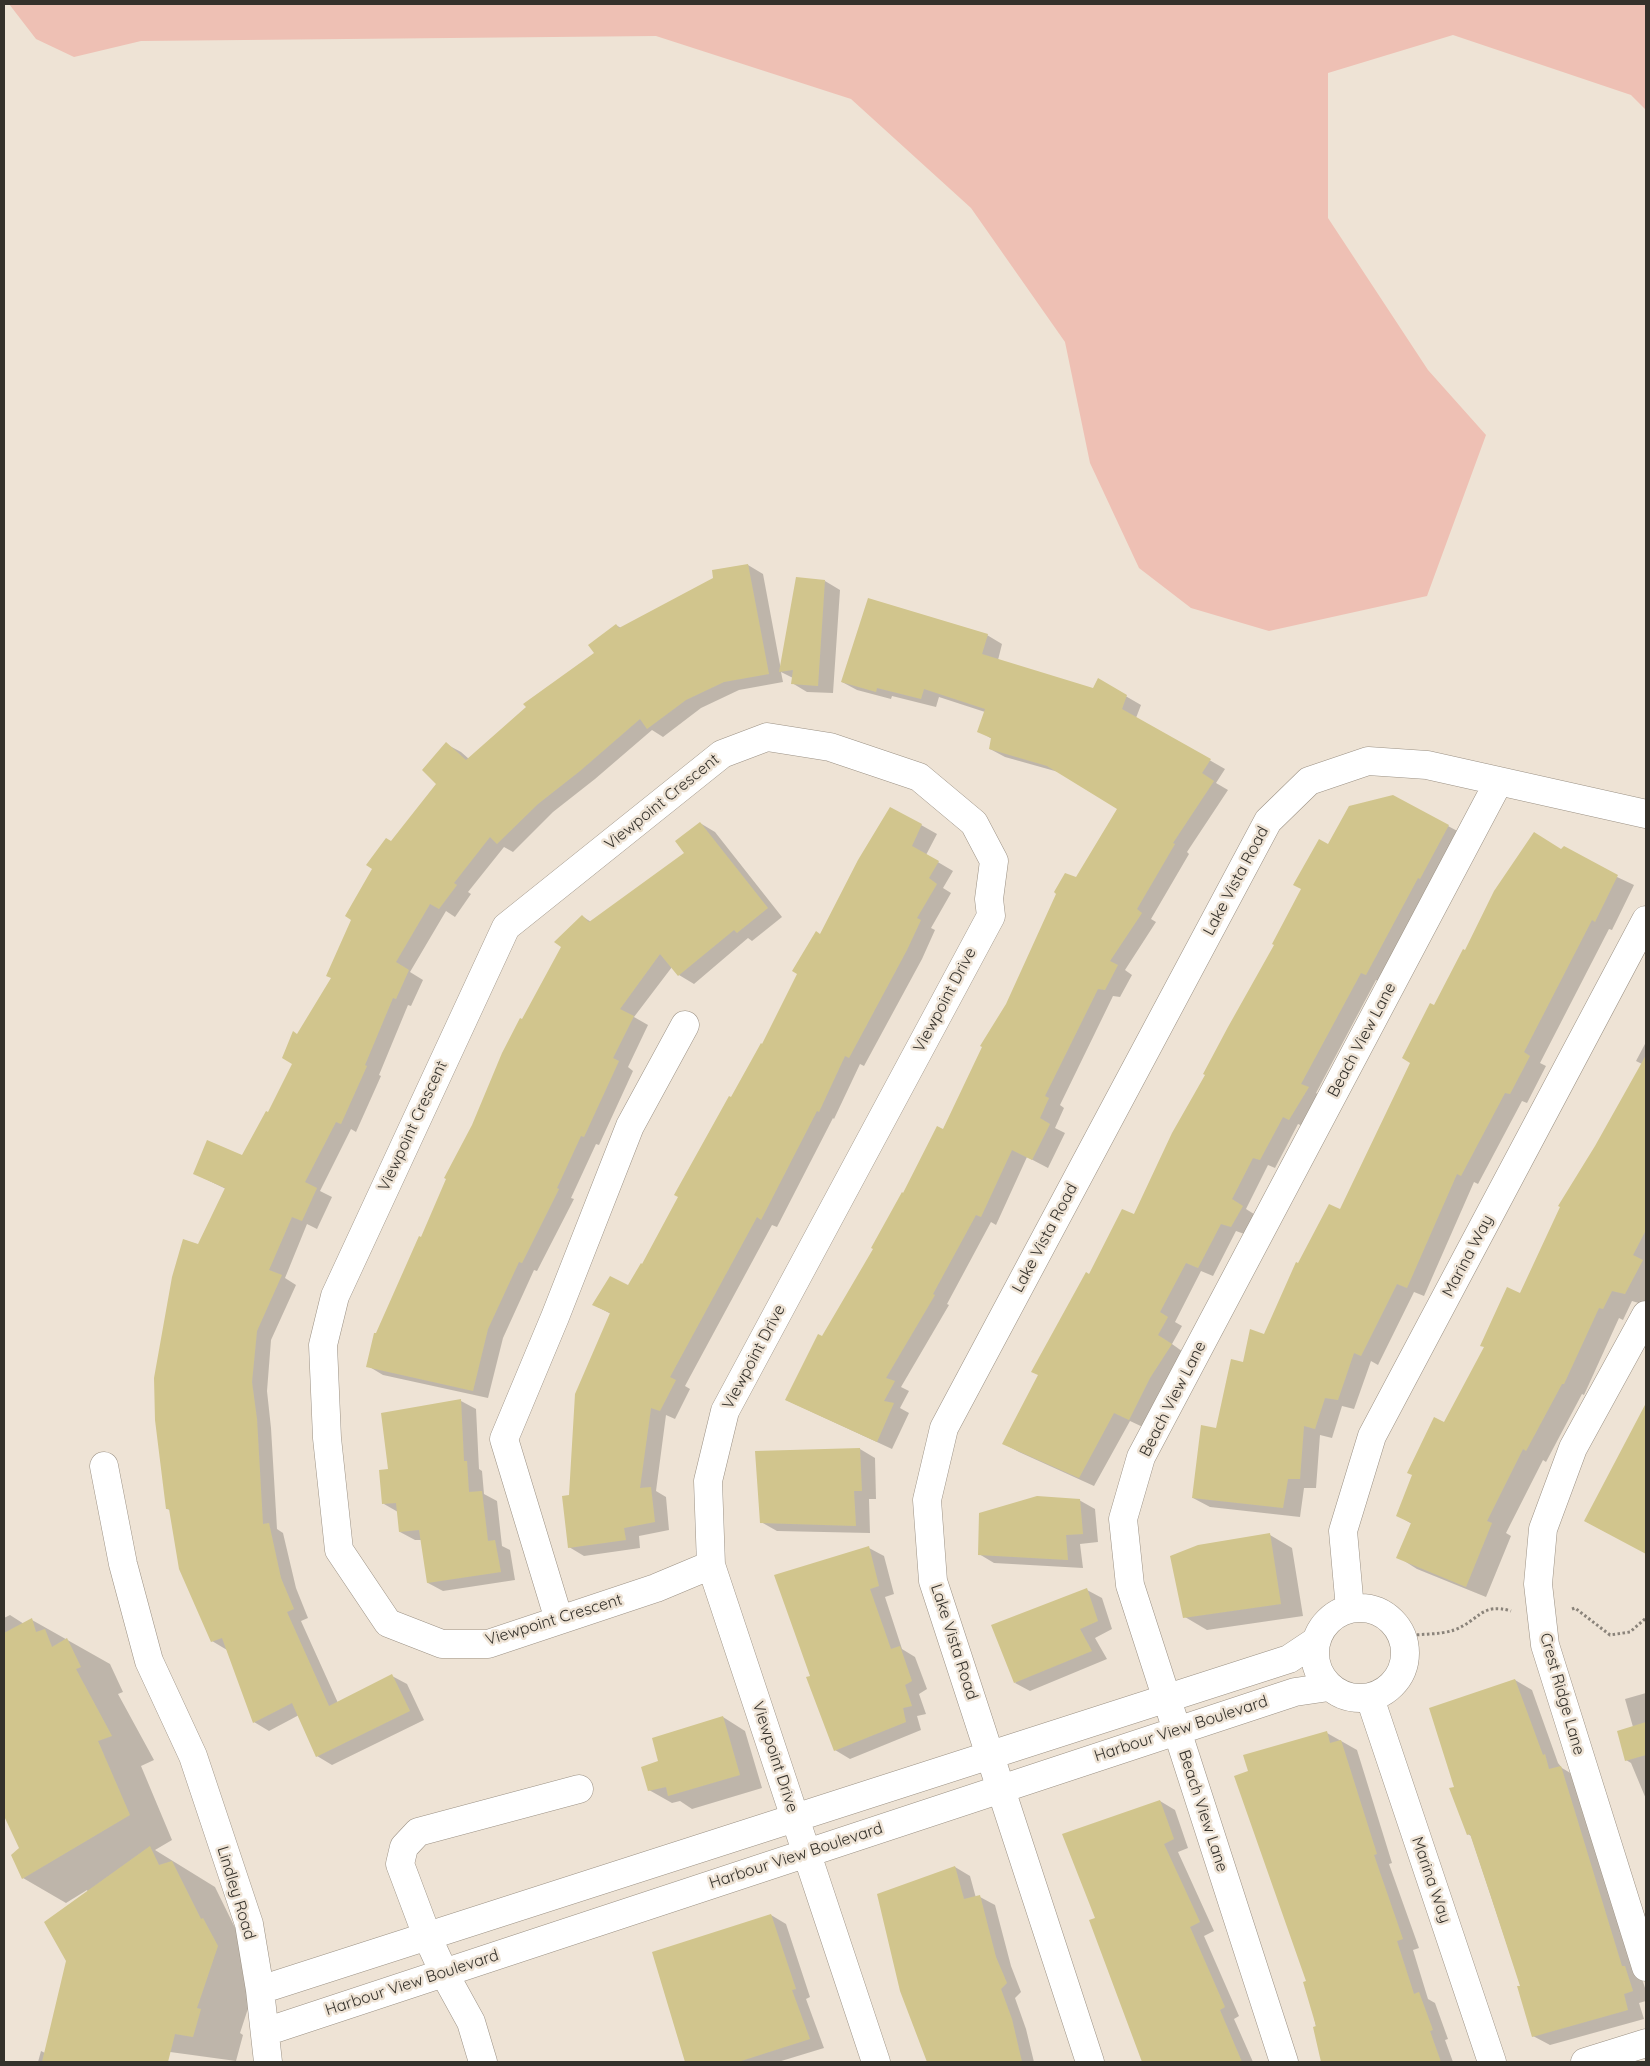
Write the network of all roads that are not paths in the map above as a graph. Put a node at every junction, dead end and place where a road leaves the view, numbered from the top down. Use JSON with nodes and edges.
{"nodes":[{"id":1,"x":1499,"y":781,"type":"junction"},
{"id":2,"x":1646,"y":814,"type":"edge"},
{"id":3,"x":991,"y":916,"type":"joint"},
{"id":4,"x":1646,"y":920,"type":"edge"},
{"id":5,"x":685,"y":1025,"type":"dead end"},
{"id":6,"x":1646,"y":1315,"type":"edge"},
{"id":7,"x":104,"y":1466,"type":"dead end"},
{"id":8,"x":712,"y":1565,"type":"junction"},
{"id":9,"x":1350,"y":1609,"type":"junction"},
{"id":10,"x":559,"y":1620,"type":"junction"},
{"id":11,"x":1316,"y":1641,"type":"junction"},
{"id":12,"x":1329,"y":1687,"type":"junction"},
{"id":13,"x":1167,"y":1698,"type":"junction"},
{"id":14,"x":1370,"y":1698,"type":"junction"},
{"id":15,"x":1177,"y":1731,"type":"junction"},
{"id":16,"x":990,"y":1755,"type":"junction"},
{"id":17,"x":579,"y":1789,"type":"dead end"},
{"id":18,"x":1001,"y":1789,"type":"junction"},
{"id":19,"x":795,"y":1818,"type":"junction"},
{"id":20,"x":806,"y":1853,"type":"junction"},
{"id":21,"x":427,"y":1936,"type":"junction"},
{"id":22,"x":1646,"y":1967,"type":"edge"},
{"id":23,"x":444,"y":1973,"type":"junction"},
{"id":24,"x":260,"y":1990,"type":"junction"},
{"id":25,"x":265,"y":2032,"type":"junction"},
{"id":26,"x":1646,"y":2043,"type":"edge"},
{"id":27,"x":268,"y":2062,"type":"edge"},
{"id":28,"x":483,"y":2062,"type":"edge"},
{"id":29,"x":876,"y":2062,"type":"edge"},
{"id":30,"x":1090,"y":2062,"type":"edge"},
{"id":31,"x":1284,"y":2062,"type":"edge"},
{"id":32,"x":1492,"y":2062,"type":"edge"},
{"id":33,"x":1585,"y":2062,"type":"edge"}],
"edges":[{"from":1,"to":2,"type":"street","name":"Lake Vista Road"},
{"from":1,"to":13,"type":"street","name":"Beach View Lane"},
{"from":1,"to":16,"type":"street","name":"Lake Vista Road"},
{"from":3,"to":8,"type":"street","name":"Viewpoint Drive"},
{"from":3,"to":10,"type":"street","name":"Viewpoint Crescent"},
{"from":4,"to":9,"type":"street","name":"Marina Way"},
{"from":5,"to":10,"type":"street"},
{"from":6,"to":22,"type":"street","name":"Crest Ridge Lane"},
{"from":7,"to":24,"type":"street","name":"Lindley Road"},
{"from":8,"to":10,"type":"street","name":"Viewpoint Crescent"},
{"from":8,"to":19,"type":"street","name":"Viewpoint Drive"},
{"from":9,"to":11,"type":"street"},
{"from":9,"to":14,"type":"street"},
{"from":11,"to":12,"type":"street"},
{"from":11,"to":13,"type":"street","name":"Harbour View Boulevard"},
{"from":12,"to":14,"type":"street"},
{"from":12,"to":15,"type":"street","name":"Harbour View Boulevard"},
{"from":13,"to":15,"type":"street","name":"Beach View Lane"},
{"from":13,"to":16,"type":"street","name":"Harbour View Boulevard"},
{"from":14,"to":32,"type":"street","name":"Marina Way"},
{"from":15,"to":18,"type":"street","name":"Harbour View Boulevard"},
{"from":15,"to":31,"type":"street","name":"Beach View Lane"},
{"from":16,"to":18,"type":"street","name":"Lake Vista Road"},
{"from":16,"to":19,"type":"street","name":"Harbour View Boulevard"},
{"from":17,"to":21,"type":"street"},
{"from":18,"to":20,"type":"street","name":"Harbour View Boulevard"},
{"from":18,"to":30,"type":"street","name":"Lake Vista Road"},
{"from":19,"to":20,"type":"street","name":"Viewpoint Drive"},
{"from":19,"to":21,"type":"street","name":"Harbour View Boulevard"},
{"from":20,"to":23,"type":"street","name":"Harbour View Boulevard"},
{"from":20,"to":29,"type":"street","name":"Viewpoint Drive"},
{"from":21,"to":23,"type":"street"},
{"from":21,"to":24,"type":"street","name":"Harbour View Boulevard"},
{"from":23,"to":25,"type":"street","name":"Harbour View Boulevard"},
{"from":23,"to":28,"type":"street"},
{"from":24,"to":25,"type":"street","name":"Lindley Road"},
{"from":25,"to":27,"type":"street","name":"Lindley Road"},
{"from":26,"to":33,"type":"street"}]}
